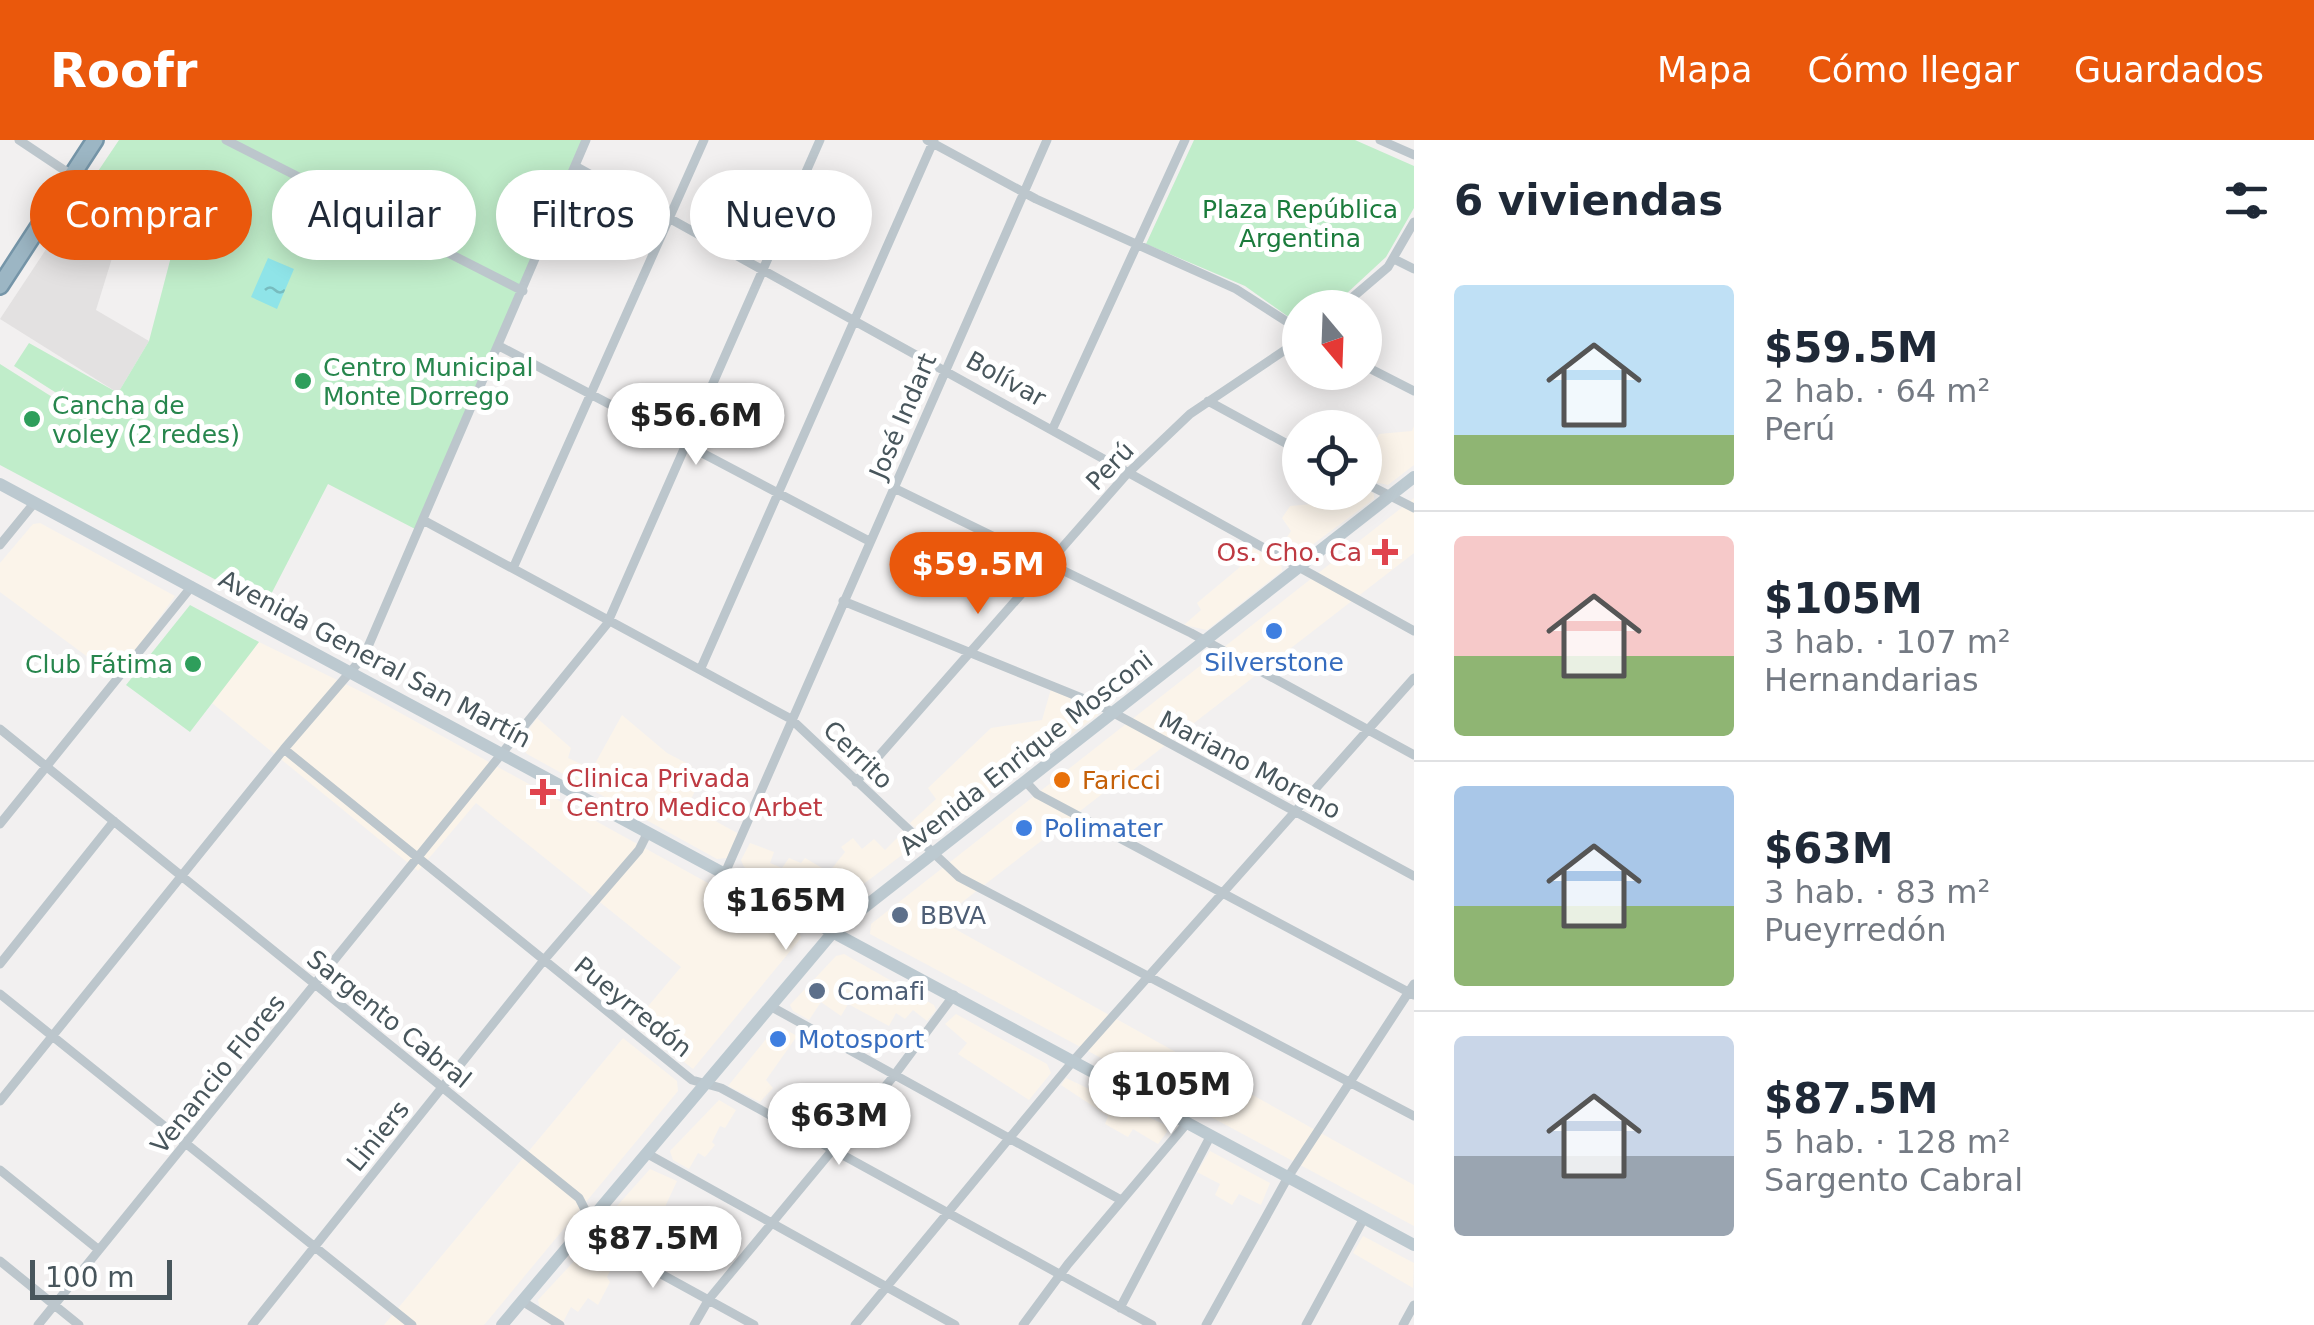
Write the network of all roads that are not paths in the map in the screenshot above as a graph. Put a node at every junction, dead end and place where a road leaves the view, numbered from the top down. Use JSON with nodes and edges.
{"nodes":[{"id":1,"x":19,"y":140,"type":"edge"},
{"id":2,"x":96,"y":140,"type":"edge"},
{"id":3,"x":226,"y":140,"type":"edge"},
{"id":4,"x":586,"y":140,"type":"edge"},
{"id":5,"x":704,"y":140,"type":"edge"},
{"id":6,"x":820,"y":140,"type":"edge"},
{"id":7,"x":1047,"y":140,"type":"edge"},
{"id":8,"x":1185,"y":140,"type":"edge"},
{"id":9,"x":1380,"y":140,"type":"edge"},
{"id":10,"x":931,"y":141,"type":"edge"},
{"id":11,"x":1414,"y":155,"type":"edge"},
{"id":12,"x":575,"y":166,"type":"junction"},
{"id":13,"x":64,"y":170,"type":"edge"},
{"id":14,"x":77,"y":170,"type":"edge"},
{"id":15,"x":582,"y":170,"type":"edge"},
{"id":16,"x":1024,"y":192,"type":"junction"},
{"id":17,"x":670,"y":215,"type":"edge"},
{"id":18,"x":670,"y":218,"type":"edge"},
{"id":19,"x":1414,"y":222,"type":"edge"},
{"id":20,"x":30,"y":241,"type":"edge"},
{"id":21,"x":1138,"y":244,"type":"junction"},
{"id":22,"x":1394,"y":259,"type":"junction"},
{"id":23,"x":650,"y":260,"type":"edge"},
{"id":24,"x":763,"y":269,"type":"junction"},
{"id":25,"x":1414,"y":270,"type":"edge"},
{"id":26,"x":0,"y":286,"type":"edge"},
{"id":27,"x":523,"y":290,"type":"junction"},
{"id":28,"x":1360,"y":290,"type":"edge"},
{"id":29,"x":1282,"y":318,"type":"edge"},
{"id":30,"x":854,"y":319,"type":"junction"},
{"id":31,"x":500,"y":346,"type":"junction"},
{"id":32,"x":1282,"y":352,"type":"edge"},
{"id":33,"x":945,"y":368,"type":"junction"},
{"id":34,"x":1382,"y":375,"type":"edge"},
{"id":35,"x":1414,"y":391,"type":"edge"},
{"id":36,"x":591,"y":394,"type":"junction"},
{"id":37,"x":1208,"y":401,"type":"junction"},
{"id":38,"x":1053,"y":428,"type":"junction"},
{"id":39,"x":1282,"y":441,"type":"edge"},
{"id":40,"x":686,"y":443,"type":"junction"},
{"id":41,"x":1126,"y":475,"type":"junction"},
{"id":42,"x":1414,"y":477,"type":"edge"},
{"id":43,"x":0,"y":484,"type":"edge"},
{"id":44,"x":894,"y":488,"type":"junction"},
{"id":45,"x":1382,"y":492,"type":"edge"},
{"id":46,"x":779,"y":493,"type":"junction"},
{"id":47,"x":1389,"y":496,"type":"junction"},
{"id":48,"x":34,"y":502,"type":"junction"},
{"id":49,"x":1414,"y":508,"type":"edge"},
{"id":50,"x":423,"y":520,"type":"junction"},
{"id":51,"x":869,"y":541,"type":"junction"},
{"id":52,"x":0,"y":545,"type":"edge"},
{"id":53,"x":1050,"y":562,"type":"junction"},
{"id":54,"x":514,"y":566,"type":"junction"},
{"id":55,"x":1298,"y":569,"type":"junction"},
{"id":56,"x":192,"y":586,"type":"junction"},
{"id":57,"x":843,"y":601,"type":"junction"},
{"id":58,"x":610,"y":618,"type":"junction"},
{"id":59,"x":1414,"y":631,"type":"edge"},
{"id":60,"x":1206,"y":641,"type":"junction"},
{"id":61,"x":971,"y":654,"type":"junction"},
{"id":62,"x":701,"y":668,"type":"junction"},
{"id":63,"x":350,"y":671,"type":"junction"},
{"id":64,"x":1414,"y":678,"type":"edge"},
{"id":65,"x":1115,"y":714,"type":"junction"},
{"id":66,"x":791,"y":719,"type":"junction"},
{"id":67,"x":0,"y":729,"type":"edge"},
{"id":68,"x":1369,"y":731,"type":"junction"},
{"id":69,"x":284,"y":749,"type":"junction"},
{"id":70,"x":502,"y":753,"type":"junction"},
{"id":71,"x":1414,"y":755,"type":"edge"},
{"id":72,"x":47,"y":767,"type":"junction"},
{"id":73,"x":856,"y":782,"type":"junction"},
{"id":74,"x":1026,"y":782,"type":"junction"},
{"id":75,"x":1296,"y":811,"type":"junction"},
{"id":76,"x":114,"y":821,"type":"junction"},
{"id":77,"x":0,"y":824,"type":"edge"},
{"id":78,"x":648,"y":832,"type":"junction"},
{"id":79,"x":932,"y":855,"type":"junction"},
{"id":80,"x":418,"y":860,"type":"junction"},
{"id":81,"x":725,"y":873,"type":"junction"},
{"id":82,"x":182,"y":876,"type":"junction"},
{"id":83,"x":1414,"y":876,"type":"edge"},
{"id":84,"x":1222,"y":894,"type":"junction"},
{"id":85,"x":834,"y":931,"type":"junction"},
{"id":86,"x":544,"y":960,"type":"junction"},
{"id":87,"x":0,"y":964,"type":"edge"},
{"id":88,"x":1150,"y":976,"type":"junction"},
{"id":89,"x":315,"y":985,"type":"junction"},
{"id":90,"x":1412,"y":990,"type":"edge"},
{"id":91,"x":0,"y":994,"type":"edge"},
{"id":92,"x":954,"y":995,"type":"junction"},
{"id":93,"x":770,"y":1006,"type":"junction"},
{"id":94,"x":52,"y":1036,"type":"junction"},
{"id":95,"x":1074,"y":1060,"type":"junction"},
{"id":96,"x":894,"y":1077,"type":"junction"},
{"id":97,"x":1350,"y":1081,"type":"junction"},
{"id":98,"x":705,"y":1084,"type":"junction"},
{"id":99,"x":443,"y":1088,"type":"junction"},
{"id":100,"x":0,"y":1101,"type":"edge"},
{"id":101,"x":1414,"y":1116,"type":"edge"},
{"id":102,"x":1188,"y":1122,"type":"junction"},
{"id":103,"x":1210,"y":1134,"type":"junction"},
{"id":104,"x":1010,"y":1139,"type":"junction"},
{"id":105,"x":186,"y":1145,"type":"junction"},
{"id":106,"x":830,"y":1149,"type":"junction"},
{"id":107,"x":646,"y":1153,"type":"junction"},
{"id":108,"x":0,"y":1170,"type":"edge"},
{"id":109,"x":1288,"y":1178,"type":"junction"},
{"id":110,"x":1121,"y":1200,"type":"junction"},
{"id":111,"x":947,"y":1215,"type":"junction"},
{"id":112,"x":1364,"y":1218,"type":"junction"},
{"id":113,"x":590,"y":1221,"type":"junction"},
{"id":114,"x":770,"y":1224,"type":"junction"},
{"id":115,"x":1414,"y":1245,"type":"edge"},
{"id":116,"x":313,"y":1248,"type":"junction"},
{"id":117,"x":99,"y":1250,"type":"junction"},
{"id":118,"x":0,"y":1261,"type":"edge"},
{"id":119,"x":1062,"y":1276,"type":"junction"},
{"id":120,"x":886,"y":1288,"type":"junction"},
{"id":121,"x":709,"y":1299,"type":"junction"},
{"id":122,"x":522,"y":1301,"type":"junction"},
{"id":123,"x":54,"y":1305,"type":"junction"},
{"id":124,"x":1414,"y":1305,"type":"edge"},
{"id":125,"x":1120,"y":1308,"type":"junction"},
{"id":126,"x":38,"y":1325,"type":"edge"},
{"id":127,"x":78,"y":1325,"type":"edge"},
{"id":128,"x":252,"y":1325,"type":"edge"},
{"id":129,"x":412,"y":1325,"type":"edge"},
{"id":130,"x":502,"y":1325,"type":"edge"},
{"id":131,"x":560,"y":1325,"type":"edge"},
{"id":132,"x":694,"y":1325,"type":"edge"},
{"id":133,"x":754,"y":1325,"type":"edge"},
{"id":134,"x":855,"y":1325,"type":"edge"},
{"id":135,"x":955,"y":1325,"type":"edge"},
{"id":136,"x":1023,"y":1325,"type":"edge"},
{"id":137,"x":1152,"y":1325,"type":"edge"},
{"id":138,"x":1206,"y":1325,"type":"edge"},
{"id":139,"x":1306,"y":1325,"type":"edge"},
{"id":140,"x":1403,"y":1325,"type":"edge"}],
"edges":[{"from":1,"to":13,"type":"street"},
{"from":2,"to":14,"type":"highway"},
{"from":3,"to":27,"type":"street"},
{"from":4,"to":12,"type":"street"},
{"from":5,"to":17,"type":"street"},
{"from":6,"to":24,"type":"street","name":"Venancio Flores"},
{"from":7,"to":16,"type":"street","name":"José Indart"},
{"from":8,"to":21,"type":"street"},
{"from":9,"to":11,"type":"street"},
{"from":10,"to":16,"type":"street"},
{"from":10,"to":30,"type":"street"},
{"from":12,"to":15,"type":"street","name":"Bolívar"},
{"from":12,"to":27,"type":"street"},
{"from":16,"to":21,"type":"street"},
{"from":16,"to":33,"type":"street","name":"José Indart"},
{"from":18,"to":24,"type":"street","name":"Bolívar"},
{"from":19,"to":22,"type":"street"},
{"from":20,"to":26,"type":"highway"},
{"from":21,"to":29,"type":"street"},
{"from":21,"to":38,"type":"street"},
{"from":22,"to":25,"type":"street"},
{"from":22,"to":28,"type":"street"},
{"from":23,"to":36,"type":"street"},
{"from":24,"to":30,"type":"street","name":"Bolívar"},
{"from":24,"to":40,"type":"street","name":"Venancio Flores"},
{"from":27,"to":31,"type":"street"},
{"from":30,"to":33,"type":"street","name":"Bolívar"},
{"from":30,"to":46,"type":"street"},
{"from":31,"to":36,"type":"street"},
{"from":31,"to":50,"type":"street"},
{"from":32,"to":37,"type":"street","name":"Perú"},
{"from":33,"to":38,"type":"street","name":"Bolívar"},
{"from":33,"to":44,"type":"street","name":"José Indart"},
{"from":34,"to":35,"type":"street"},
{"from":36,"to":40,"type":"street"},
{"from":36,"to":54,"type":"street"},
{"from":37,"to":39,"type":"street"},
{"from":37,"to":41,"type":"street","name":"Perú"},
{"from":38,"to":41,"type":"street","name":"Bolívar"},
{"from":40,"to":46,"type":"street"},
{"from":40,"to":58,"type":"street","name":"Venancio Flores"},
{"from":41,"to":53,"type":"street","name":"Perú"},
{"from":41,"to":55,"type":"street","name":"Bolívar"},
{"from":42,"to":47,"type":"main road","name":"Avenida Enrique Mosconi"},
{"from":43,"to":48,"type":"main road","name":"Avenida General San Martín"},
{"from":44,"to":51,"type":"street","name":"José Indart"},
{"from":44,"to":53,"type":"street"},
{"from":45,"to":47,"type":"street"},
{"from":46,"to":51,"type":"street"},
{"from":46,"to":62,"type":"street"},
{"from":47,"to":49,"type":"street"},
{"from":47,"to":55,"type":"main road","name":"Avenida Enrique Mosconi"},
{"from":48,"to":52,"type":"street"},
{"from":48,"to":56,"type":"main road","name":"Avenida General San Martín"},
{"from":50,"to":54,"type":"street","name":"Cerrito"},
{"from":50,"to":63,"type":"street"},
{"from":51,"to":57,"type":"street","name":"José Indart"},
{"from":53,"to":60,"type":"street"},
{"from":53,"to":61,"type":"street","name":"Perú"},
{"from":54,"to":58,"type":"street","name":"Cerrito"},
{"from":55,"to":59,"type":"street","name":"Bolívar"},
{"from":55,"to":60,"type":"main road","name":"Avenida Enrique Mosconi"},
{"from":56,"to":63,"type":"main road","name":"Avenida General San Martín"},
{"from":56,"to":72,"type":"street"},
{"from":57,"to":61,"type":"street","name":"Mariano Moreno"},
{"from":57,"to":66,"type":"street","name":"José Indart"},
{"from":58,"to":62,"type":"street","name":"Cerrito"},
{"from":58,"to":70,"type":"street","name":"Venancio Flores"},
{"from":60,"to":65,"type":"main road","name":"Avenida Enrique Mosconi"},
{"from":60,"to":68,"type":"street"},
{"from":61,"to":65,"type":"street","name":"Mariano Moreno"},
{"from":61,"to":73,"type":"street","name":"Perú"},
{"from":62,"to":66,"type":"street","name":"Cerrito"},
{"from":63,"to":69,"type":"street"},
{"from":63,"to":70,"type":"main road","name":"Avenida General San Martín"},
{"from":64,"to":68,"type":"street"},
{"from":65,"to":74,"type":"main road","name":"Avenida Enrique Mosconi"},
{"from":65,"to":75,"type":"street","name":"Mariano Moreno"},
{"from":66,"to":73,"type":"street","name":"Cerrito"},
{"from":66,"to":81,"type":"street","name":"José Indart"},
{"from":67,"to":72,"type":"street","name":"Sargento Cabral"},
{"from":68,"to":71,"type":"street"},
{"from":68,"to":75,"type":"street"},
{"from":69,"to":80,"type":"street","name":"Pueyrredón"},
{"from":69,"to":82,"type":"street"},
{"from":70,"to":78,"type":"main road","name":"Avenida General San Martín"},
{"from":70,"to":80,"type":"street","name":"Venancio Flores"},
{"from":72,"to":76,"type":"street","name":"Sargento Cabral"},
{"from":72,"to":77,"type":"street"},
{"from":73,"to":79,"type":"street","name":"Cerrito"},
{"from":74,"to":79,"type":"main road","name":"Avenida Enrique Mosconi"},
{"from":74,"to":84,"type":"street"},
{"from":75,"to":83,"type":"street","name":"Mariano Moreno"},
{"from":75,"to":84,"type":"street"},
{"from":76,"to":82,"type":"street","name":"Sargento Cabral"},
{"from":76,"to":87,"type":"street"},
{"from":78,"to":81,"type":"main road","name":"Avenida General San Martín"},
{"from":78,"to":86,"type":"street","name":"Liniers"},
{"from":79,"to":85,"type":"main road","name":"Avenida Enrique Mosconi"},
{"from":79,"to":88,"type":"street","name":"Cerrito"},
{"from":80,"to":86,"type":"street","name":"Pueyrredón"},
{"from":80,"to":89,"type":"street","name":"Venancio Flores"},
{"from":81,"to":85,"type":"main road","name":"Avenida General San Martín"},
{"from":82,"to":89,"type":"street","name":"Sargento Cabral"},
{"from":82,"to":94,"type":"street"},
{"from":84,"to":88,"type":"street"},
{"from":84,"to":90,"type":"street"},
{"from":85,"to":92,"type":"main road","name":"Avenida General San Martín"},
{"from":85,"to":93,"type":"main road","name":"Avenida Enrique Mosconi"},
{"from":86,"to":98,"type":"street","name":"Pueyrredón"},
{"from":86,"to":99,"type":"street","name":"Liniers"},
{"from":88,"to":95,"type":"street"},
{"from":88,"to":97,"type":"street","name":"Cerrito"},
{"from":89,"to":99,"type":"street","name":"Sargento Cabral"},
{"from":89,"to":105,"type":"street","name":"Venancio Flores"},
{"from":90,"to":97,"type":"street"},
{"from":91,"to":94,"type":"street"},
{"from":92,"to":95,"type":"main road","name":"Avenida General San Martín"},
{"from":92,"to":96,"type":"street"},
{"from":93,"to":96,"type":"street"},
{"from":93,"to":98,"type":"main road","name":"Avenida Enrique Mosconi"},
{"from":94,"to":100,"type":"street"},
{"from":94,"to":105,"type":"street"},
{"from":95,"to":102,"type":"main road","name":"Avenida General San Martín"},
{"from":95,"to":104,"type":"street"},
{"from":96,"to":104,"type":"street"},
{"from":96,"to":106,"type":"street"},
{"from":97,"to":101,"type":"street","name":"Cerrito"},
{"from":97,"to":109,"type":"street"},
{"from":98,"to":106,"type":"street","name":"Pueyrredón"},
{"from":98,"to":107,"type":"main road","name":"Avenida Enrique Mosconi"},
{"from":99,"to":113,"type":"street","name":"Sargento Cabral"},
{"from":99,"to":116,"type":"street","name":"Liniers"},
{"from":102,"to":103,"type":"main road","name":"Avenida General San Martín"},
{"from":102,"to":110,"type":"street"},
{"from":103,"to":109,"type":"main road","name":"Avenida General San Martín"},
{"from":103,"to":125,"type":"street"},
{"from":104,"to":110,"type":"street"},
{"from":104,"to":111,"type":"street"},
{"from":105,"to":116,"type":"street"},
{"from":105,"to":117,"type":"street","name":"Venancio Flores"},
{"from":106,"to":111,"type":"street","name":"Pueyrredón"},
{"from":106,"to":114,"type":"street"},
{"from":107,"to":113,"type":"main road","name":"Avenida Enrique Mosconi"},
{"from":107,"to":114,"type":"street"},
{"from":108,"to":117,"type":"street"},
{"from":109,"to":112,"type":"main road","name":"Avenida General San Martín"},
{"from":109,"to":138,"type":"street"},
{"from":110,"to":119,"type":"street"},
{"from":111,"to":119,"type":"street","name":"Pueyrredón"},
{"from":111,"to":120,"type":"street"},
{"from":112,"to":115,"type":"main road","name":"Avenida General San Martín"},
{"from":112,"to":139,"type":"street"},
{"from":113,"to":121,"type":"street","name":"Sargento Cabral"},
{"from":113,"to":122,"type":"main road","name":"Avenida Enrique Mosconi"},
{"from":114,"to":120,"type":"street"},
{"from":114,"to":121,"type":"street"},
{"from":116,"to":128,"type":"street","name":"Liniers"},
{"from":116,"to":129,"type":"street"},
{"from":117,"to":123,"type":"street","name":"Venancio Flores"},
{"from":118,"to":123,"type":"street"},
{"from":119,"to":125,"type":"street","name":"Pueyrredón"},
{"from":119,"to":136,"type":"street"},
{"from":120,"to":134,"type":"street"},
{"from":120,"to":135,"type":"street"},
{"from":121,"to":132,"type":"street"},
{"from":121,"to":133,"type":"street","name":"Sargento Cabral"},
{"from":122,"to":130,"type":"main road","name":"Avenida Enrique Mosconi"},
{"from":122,"to":131,"type":"street"},
{"from":123,"to":126,"type":"street","name":"Venancio Flores"},
{"from":123,"to":127,"type":"street"},
{"from":124,"to":140,"type":"street"},
{"from":125,"to":137,"type":"street","name":"Pueyrredón"}]}
